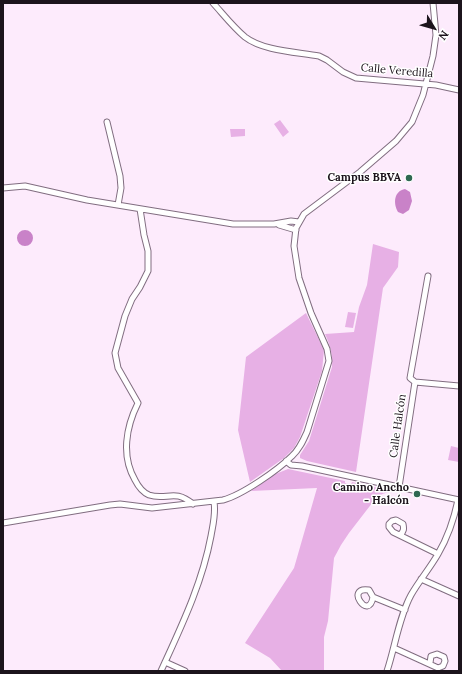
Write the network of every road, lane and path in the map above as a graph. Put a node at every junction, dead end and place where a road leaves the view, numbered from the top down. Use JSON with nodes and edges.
{"nodes":[{"id":1,"x":213,"y":3,"type":"edge"},
{"id":2,"x":433,"y":3,"type":"edge"},
{"id":3,"x":426,"y":84,"type":"junction"},
{"id":4,"x":459,"y":90,"type":"edge"},
{"id":5,"x":107,"y":122,"type":"dead end"},
{"id":6,"x":10,"y":187,"type":"junction"},
{"id":7,"x":3,"y":188,"type":"edge"},
{"id":8,"x":3,"y":192,"type":"edge"},
{"id":9,"x":118,"y":205,"type":"junction"},
{"id":10,"x":140,"y":209,"type":"junction"},
{"id":11,"x":299,"y":222,"type":"junction"},
{"id":12,"x":274,"y":224,"type":"junction"},
{"id":13,"x":296,"y":230,"type":"junction"},
{"id":14,"x":428,"y":276,"type":"dead end"},
{"id":15,"x":415,"y":382,"type":"junction"},
{"id":16,"x":459,"y":386,"type":"edge"},
{"id":17,"x":292,"y":456,"type":"junction"},
{"id":18,"x":286,"y":461,"type":"junction"},
{"id":19,"x":302,"y":466,"type":"junction"},
{"id":20,"x":399,"y":487,"type":"junction"},
{"id":21,"x":458,"y":500,"type":"edge"},
{"id":22,"x":220,"y":501,"type":"junction"},
{"id":23,"x":214,"y":502,"type":"junction"},
{"id":24,"x":193,"y":504,"type":"junction"},
{"id":25,"x":215,"y":514,"type":"junction"},
{"id":26,"x":3,"y":523,"type":"edge"},
{"id":27,"x":400,"y":535,"type":"dead end"},
{"id":28,"x":438,"y":554,"type":"junction"},
{"id":29,"x":421,"y":579,"type":"junction"},
{"id":30,"x":459,"y":596,"type":"edge"},
{"id":31,"x":373,"y":597,"type":"dead end"},
{"id":32,"x":405,"y":610,"type":"junction"},
{"id":33,"x":394,"y":648,"type":"junction"},
{"id":34,"x":165,"y":662,"type":"junction"},
{"id":35,"x":430,"y":663,"type":"dead end"},
{"id":36,"x":161,"y":671,"type":"edge"},
{"id":37,"x":185,"y":671,"type":"edge"},
{"id":38,"x":387,"y":671,"type":"edge"}],
"edges":[{"from":1,"to":3,"type":"street","name":"Calle Veredilla"},
{"from":2,"to":3,"type":"street"},
{"from":3,"to":4,"type":"street","name":"Calle Veredilla"},
{"from":3,"to":11,"type":"street"},
{"from":5,"to":9,"type":"street"},
{"from":6,"to":7,"type":"street"},
{"from":6,"to":8,"type":"street"},
{"from":6,"to":9,"type":"street"},
{"from":9,"to":10,"type":"street"},
{"from":10,"to":12,"type":"street"},
{"from":10,"to":24,"type":"street"},
{"from":11,"to":12,"type":"street"},
{"from":11,"to":13,"type":"street"},
{"from":12,"to":13,"type":"street"},
{"from":13,"to":17,"type":"street"},
{"from":14,"to":15,"type":"street","name":"Calle Halcón"},
{"from":15,"to":16,"type":"street"},
{"from":15,"to":20,"type":"street","name":"Calle Halcón"},
{"from":17,"to":18,"type":"street"},
{"from":17,"to":19,"type":"street"},
{"from":18,"to":19,"type":"street"},
{"from":18,"to":22,"type":"street"},
{"from":19,"to":20,"type":"street"},
{"from":20,"to":21,"type":"street"},
{"from":21,"to":28,"type":"street"},
{"from":22,"to":23,"type":"street"},
{"from":22,"to":25,"type":"street"},
{"from":23,"to":24,"type":"street"},
{"from":23,"to":25,"type":"street"},
{"from":24,"to":26,"type":"street"},
{"from":25,"to":34,"type":"street"},
{"from":27,"to":28,"type":"street"},
{"from":28,"to":29,"type":"street"},
{"from":29,"to":30,"type":"street"},
{"from":29,"to":32,"type":"street"},
{"from":31,"to":32,"type":"street"},
{"from":32,"to":33,"type":"street"},
{"from":33,"to":35,"type":"street"},
{"from":33,"to":38,"type":"street"},
{"from":34,"to":36,"type":"street"},
{"from":34,"to":37,"type":"street"}]}
